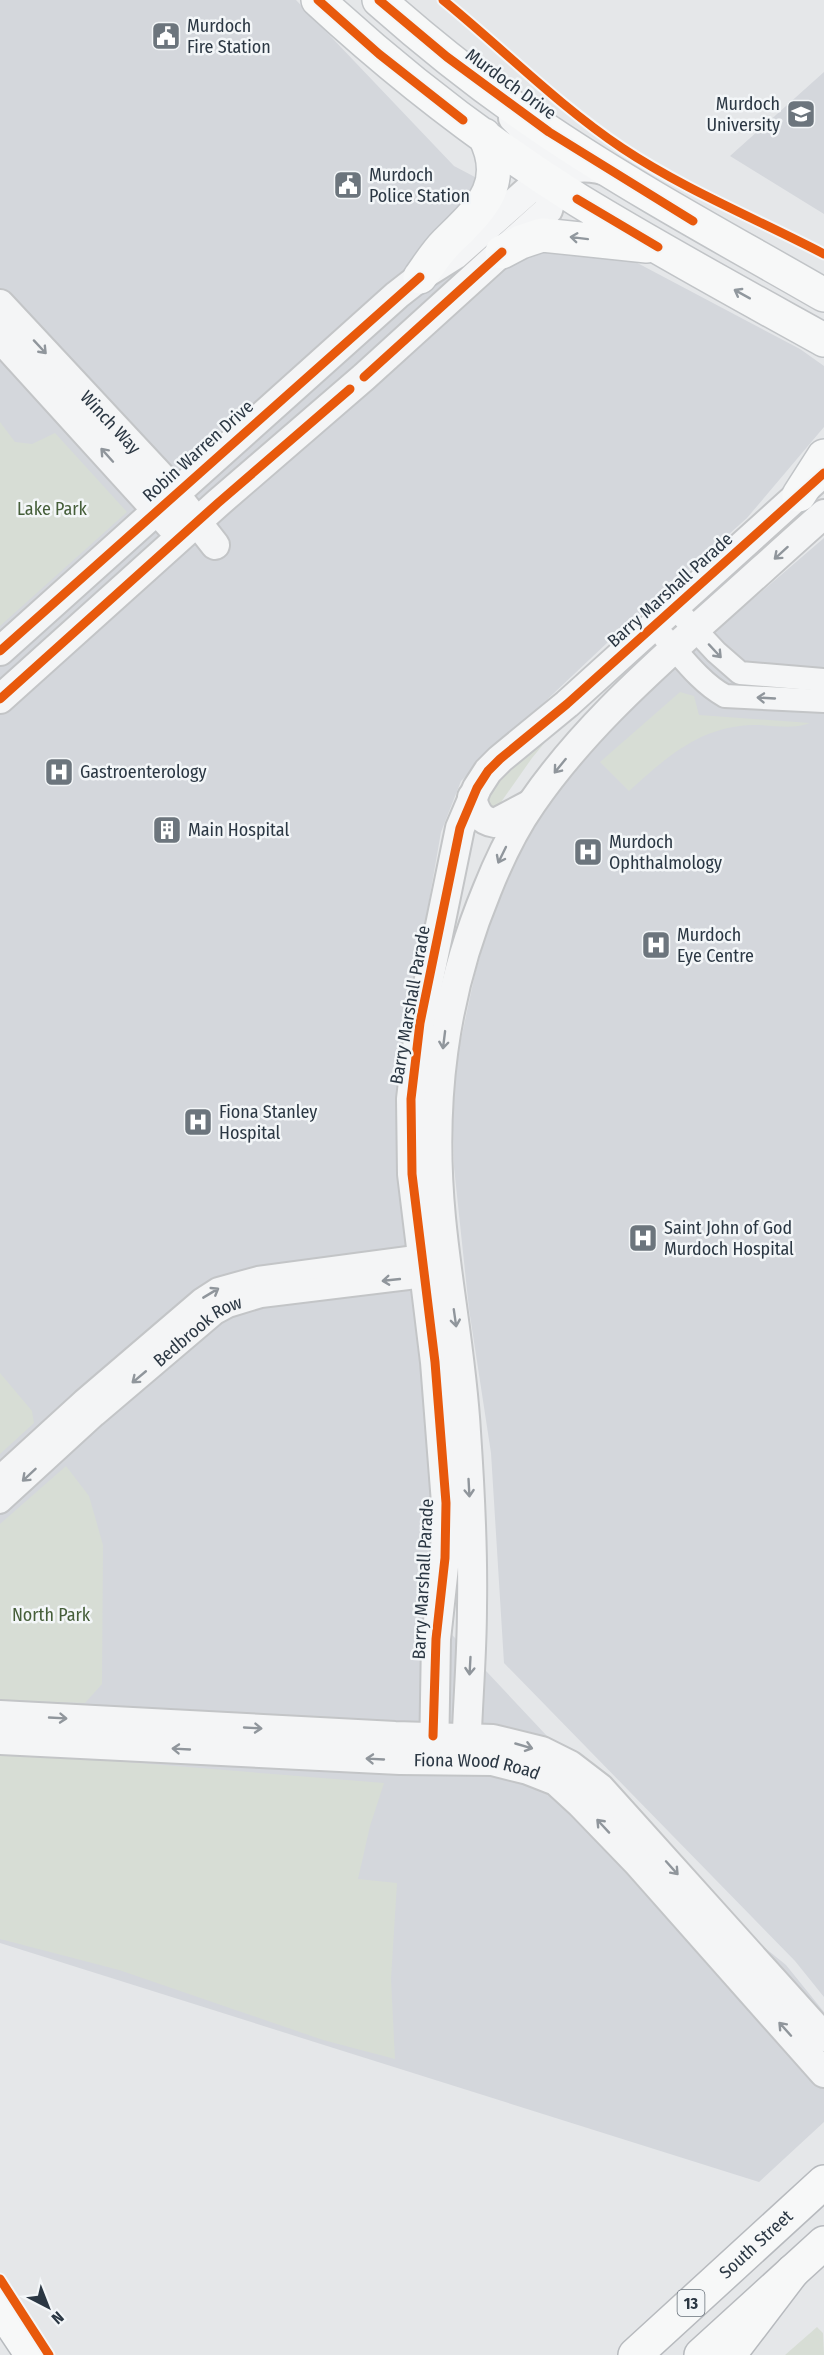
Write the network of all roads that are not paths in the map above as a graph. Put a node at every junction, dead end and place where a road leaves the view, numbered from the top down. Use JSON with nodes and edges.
{"nodes":[{"id":1,"x":318,"y":0,"type":"edge"},
{"id":2,"x":379,"y":0,"type":"edge"},
{"id":3,"x":475,"y":78,"type":"junction"},
{"id":4,"x":484,"y":135,"type":"junction"},
{"id":5,"x":616,"y":175,"type":"junction"},
{"id":6,"x":550,"y":178,"type":"junction"},
{"id":7,"x":658,"y":247,"type":"junction"},
{"id":8,"x":502,"y":252,"type":"junction"},
{"id":9,"x":777,"y":268,"type":"junction"},
{"id":10,"x":420,"y":277,"type":"junction"},
{"id":11,"x":824,"y":279,"type":"edge"},
{"id":12,"x":824,"y":295,"type":"edge"},
{"id":13,"x":0,"y":304,"type":"edge"},
{"id":14,"x":376,"y":314,"type":"junction"},
{"id":15,"x":430,"y":317,"type":"junction"},
{"id":16,"x":0,"y":338,"type":"edge"},
{"id":17,"x":824,"y":340,"type":"edge"},
{"id":18,"x":824,"y":456,"type":"edge"},
{"id":19,"x":824,"y":473,"type":"edge"},
{"id":20,"x":811,"y":505,"type":"edge"},
{"id":21,"x":178,"y":519,"type":"junction"},
{"id":22,"x":675,"y":608,"type":"junction"},
{"id":23,"x":654,"y":627,"type":"junction"},
{"id":24,"x":696,"y":630,"type":"junction"},
{"id":25,"x":674,"y":649,"type":"junction"},
{"id":26,"x":0,"y":651,"type":"edge"},
{"id":27,"x":824,"y":680,"type":"edge"},
{"id":28,"x":0,"y":699,"type":"edge"},
{"id":29,"x":824,"y":701,"type":"edge"},
{"id":30,"x":472,"y":797,"type":"junction"},
{"id":31,"x":531,"y":804,"type":"junction"},
{"id":32,"x":435,"y":1265,"type":"junction"},
{"id":33,"x":52,"y":1442,"type":"junction"},
{"id":34,"x":0,"y":1477,"type":"edge"},
{"id":35,"x":0,"y":1502,"type":"edge"},
{"id":36,"x":0,"y":1715,"type":"edge"},
{"id":37,"x":0,"y":1740,"type":"edge"},
{"id":38,"x":434,"y":1748,"type":"junction"},
{"id":39,"x":466,"y":1749,"type":"junction"},
{"id":40,"x":824,"y":2037,"type":"edge"},
{"id":41,"x":824,"y":2073,"type":"edge"},
{"id":42,"x":820,"y":2182,"type":"edge"},
{"id":43,"x":824,"y":2243,"type":"edge"},
{"id":44,"x":793,"y":2271,"type":"junction"},
{"id":45,"x":0,"y":2307,"type":"edge"},
{"id":46,"x":32,"y":2355,"type":"edge"},
{"id":47,"x":635,"y":2355,"type":"edge"},
{"id":48,"x":701,"y":2355,"type":"edge"},
{"id":49,"x":729,"y":2355,"type":"edge"}],
"edges":[{"from":1,"to":4,"type":"main road"},
{"from":2,"to":3,"type":"main road","name":"Murdoch Drive"},
{"from":3,"to":5,"type":"main road","name":"Murdoch Drive"},
{"from":3,"to":6,"type":"street"},
{"from":4,"to":6,"type":"main road"},
{"from":4,"to":10,"type":"main road"},
{"from":5,"to":6,"type":"street","name":"Robin Warren Drive"},
{"from":5,"to":9,"type":"main road","name":"Murdoch Drive"},
{"from":6,"to":7,"type":"main road"},
{"from":6,"to":8,"type":"street"},
{"from":6,"to":10,"type":"street","name":"Robin Warren Drive"},
{"from":7,"to":8,"type":"main road","one_way":true},
{"from":17,"to":7,"type":"main road","one_way":true},
{"from":8,"to":15,"type":"street"},
{"from":9,"to":11,"type":"main road"},
{"from":9,"to":12,"type":"main road","name":"Murdoch Drive"},
{"from":10,"to":14,"type":"street","name":"Robin Warren Drive"},
{"from":13,"to":21,"type":"street","name":"Winch Way","one_way":true},
{"from":14,"to":15,"type":"street"},
{"from":14,"to":21,"type":"street","name":"Robin Warren Drive"},
{"from":15,"to":21,"type":"street"},
{"from":21,"to":16,"type":"street","name":"Winch Way","one_way":true},
{"from":18,"to":20,"type":"main road"},
{"from":19,"to":20,"type":"street","name":"Barry Marshall Parade"},
{"from":20,"to":22,"type":"street","name":"Barry Marshall Parade"},
{"from":20,"to":24,"type":"street","name":"Barry Marshall Parade","one_way":true},
{"from":21,"to":26,"type":"street","name":"Robin Warren Drive"},
{"from":21,"to":28,"type":"street","name":"Robin Warren Drive"},
{"from":22,"to":23,"type":"street","name":"Barry Marshall Parade"},
{"from":22,"to":24,"type":"street"},
{"from":23,"to":25,"type":"street"},
{"from":23,"to":30,"type":"street","name":"Barry Marshall Parade"},
{"from":24,"to":25,"type":"street","name":"Barry Marshall Parade"},
{"from":24,"to":27,"type":"street","one_way":true},
{"from":29,"to":25,"type":"street","one_way":true},
{"from":25,"to":31,"type":"street","name":"Barry Marshall Parade","one_way":true},
{"from":30,"to":31,"type":"street"},
{"from":30,"to":32,"type":"street","name":"Barry Marshall Parade"},
{"from":31,"to":32,"type":"street","name":"Barry Marshall Parade","one_way":true},
{"from":32,"to":33,"type":"street","name":"Bedbrook Row"},
{"from":32,"to":38,"type":"street","name":"Barry Marshall Parade"},
{"from":32,"to":39,"type":"street","name":"Barry Marshall Parade","one_way":true},
{"from":33,"to":34,"type":"street","name":"Bedbrook Row"},
{"from":33,"to":35,"type":"street","name":"Bedbrook Row","one_way":true},
{"from":36,"to":38,"type":"street","name":"Fiona Wood Road","one_way":true},
{"from":38,"to":37,"type":"street","name":"Fiona Wood Road","one_way":true},
{"from":38,"to":39,"type":"street","name":"Fiona Wood Road"},
{"from":39,"to":40,"type":"street","name":"Fiona Wood Road","one_way":true},
{"from":41,"to":39,"type":"street","name":"Fiona Wood Road","one_way":true},
{"from":42,"to":47,"type":"main road","name":"South Street","number":"13"},
{"from":43,"to":44,"type":"main road","number":"13"},
{"from":44,"to":48,"type":"main road","number":"13"},
{"from":44,"to":49,"type":"main road"},
{"from":45,"to":46,"type":"main road"}]}
